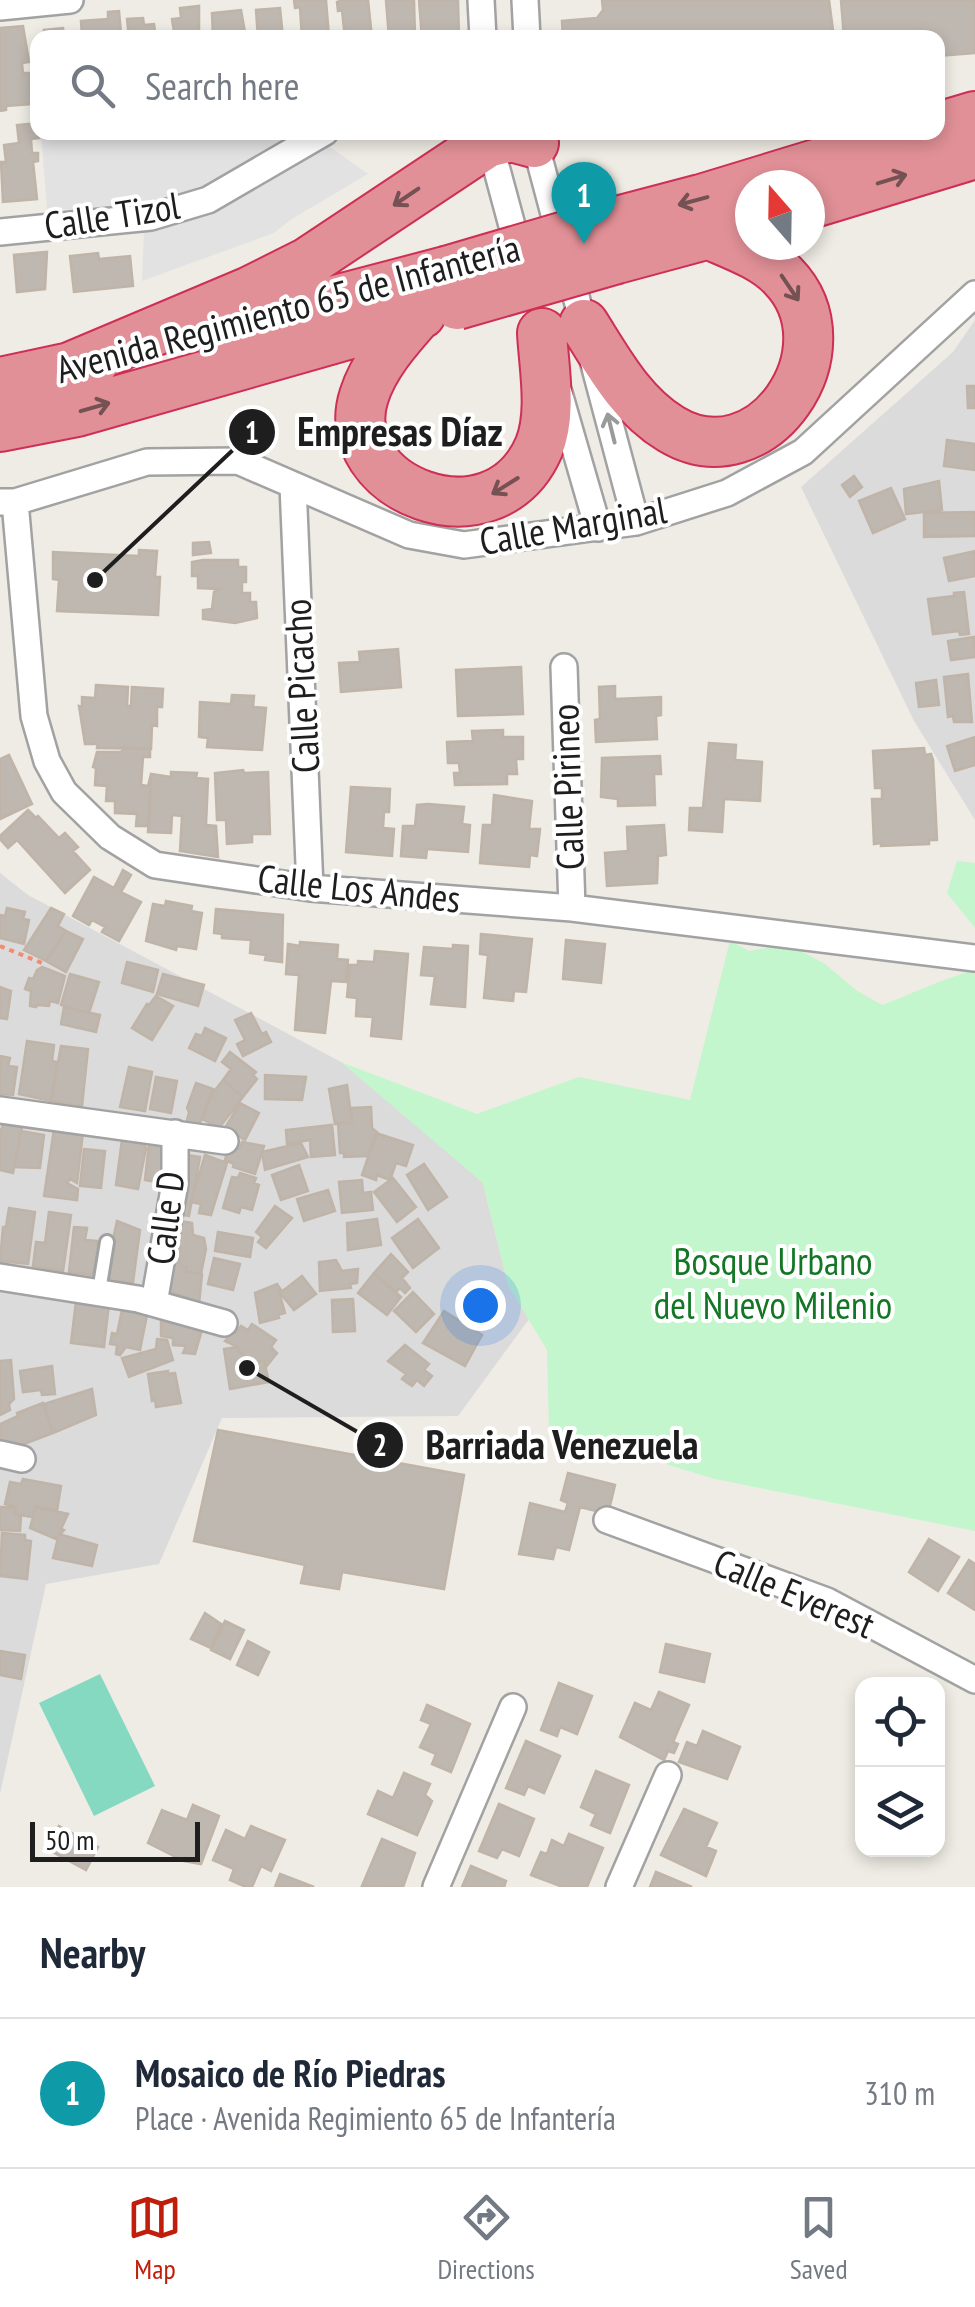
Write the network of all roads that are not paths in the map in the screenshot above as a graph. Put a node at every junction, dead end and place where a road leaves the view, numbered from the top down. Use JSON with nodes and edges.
{"nodes":[{"id":1,"x":70,"y":0,"type":"edge"},
{"id":2,"x":481,"y":0,"type":"edge"},
{"id":3,"x":525,"y":0,"type":"edge"},
{"id":4,"x":0,"y":7,"type":"edge"},
{"id":5,"x":482,"y":30,"type":"edge"},
{"id":6,"x":527,"y":30,"type":"edge"},
{"id":7,"x":975,"y":116,"type":"edge"},
{"id":8,"x":945,"y":126,"type":"edge"},
{"id":9,"x":311,"y":140,"type":"edge"},
{"id":10,"x":484,"y":140,"type":"edge"},
{"id":11,"x":488,"y":140,"type":"edge"},
{"id":12,"x":533,"y":140,"type":"edge"},
{"id":13,"x":895,"y":140,"type":"edge"},
{"id":14,"x":975,"y":154,"type":"edge"},
{"id":15,"x":825,"y":199,"type":"edge"},
{"id":16,"x":730,"y":229,"type":"edge"},
{"id":17,"x":0,"y":232,"type":"edge"},
{"id":18,"x":611,"y":242,"type":"junction"},
{"id":19,"x":975,"y":294,"type":"edge"},
{"id":20,"x":441,"y":296,"type":"junction"},
{"id":21,"x":563,"y":328,"type":"junction"},
{"id":22,"x":66,"y":369,"type":"junction"},
{"id":23,"x":0,"y":382,"type":"edge"},
{"id":24,"x":0,"y":427,"type":"edge"},
{"id":25,"x":293,"y":485,"type":"junction"},
{"id":26,"x":7,"y":502,"type":"edge"},
{"id":27,"x":636,"y":522,"type":"junction"},
{"id":28,"x":598,"y":528,"type":"junction"},
{"id":29,"x":564,"y":667,"type":"dead end"},
{"id":30,"x":310,"y":888,"type":"junction"},
{"id":31,"x":572,"y":908,"type":"junction"},
{"id":32,"x":975,"y":958,"type":"edge"},
{"id":33,"x":0,"y":1110,"type":"edge"},
{"id":34,"x":175,"y":1132,"type":"junction"},
{"id":35,"x":225,"y":1141,"type":"dead end"},
{"id":36,"x":106,"y":1242,"type":"dead end"},
{"id":37,"x":0,"y":1276,"type":"edge"},
{"id":38,"x":98,"y":1291,"type":"junction"},
{"id":39,"x":154,"y":1303,"type":"junction"},
{"id":40,"x":224,"y":1323,"type":"dead end"},
{"id":41,"x":607,"y":1520,"type":"dead end"},
{"id":42,"x":975,"y":1680,"type":"edge"},
{"id":43,"x":513,"y":1707,"type":"dead end"},
{"id":44,"x":668,"y":1775,"type":"dead end"},
{"id":45,"x":436,"y":1887,"type":"edge"},
{"id":46,"x":619,"y":1887,"type":"edge"}],
"edges":[{"from":1,"to":4,"type":"street"},
{"from":2,"to":5,"type":"street"},
{"from":3,"to":6,"type":"street"},
{"from":7,"to":8,"type":"highway"},
{"from":9,"to":17,"type":"street","name":"Calle Tizol"},
{"from":10,"to":22,"type":"highway","one_way":true},
{"from":11,"to":21,"type":"street"},
{"from":12,"to":21,"type":"street"},
{"from":13,"to":18,"type":"highway","name":"Avenida Regimiento 65 de Infantería","one_way":true},
{"from":15,"to":14,"type":"highway","one_way":true},
{"from":16,"to":18,"type":"highway","name":"Avenida Regimiento 65 de Infantería"},
{"from":16,"to":21,"type":"highway","one_way":true},
{"from":18,"to":20,"type":"highway","name":"Avenida Regimiento 65 de Infantería","bridge":true},
{"from":19,"to":27,"type":"street","name":"Calle Marginal"},
{"from":21,"to":20,"type":"highway","one_way":true},
{"from":20,"to":22,"type":"highway","name":"Avenida Regimiento 65 de Infantería"},
{"from":24,"to":20,"type":"highway","name":"Avenida Regimiento 65 de Infantería","one_way":true},
{"from":27,"to":21,"type":"street","one_way":true},
{"from":21,"to":28,"type":"street"},
{"from":22,"to":23,"type":"highway","name":"Avenida Regimiento 65 de Infantería"},
{"from":25,"to":26,"type":"street","name":"Calle Marginal"},
{"from":25,"to":28,"type":"street","name":"Calle Marginal"},
{"from":25,"to":30,"type":"street","name":"Calle Picacho"},
{"from":26,"to":30,"type":"street","name":"Calle Los Andes"},
{"from":27,"to":28,"type":"street","name":"Calle Marginal"},
{"from":29,"to":31,"type":"street","name":"Calle Pirineo"},
{"from":30,"to":31,"type":"street","name":"Calle Los Andes"},
{"from":31,"to":32,"type":"street","name":"Calle Los Andes"},
{"from":33,"to":34,"type":"street"},
{"from":34,"to":35,"type":"street"},
{"from":34,"to":39,"type":"street","name":"Calle D"},
{"from":36,"to":38,"type":"lane"},
{"from":37,"to":38,"type":"street"},
{"from":38,"to":39,"type":"street"},
{"from":39,"to":40,"type":"street"},
{"from":41,"to":42,"type":"street","name":"Calle Everest"},
{"from":43,"to":45,"type":"street"},
{"from":44,"to":46,"type":"street"}]}
